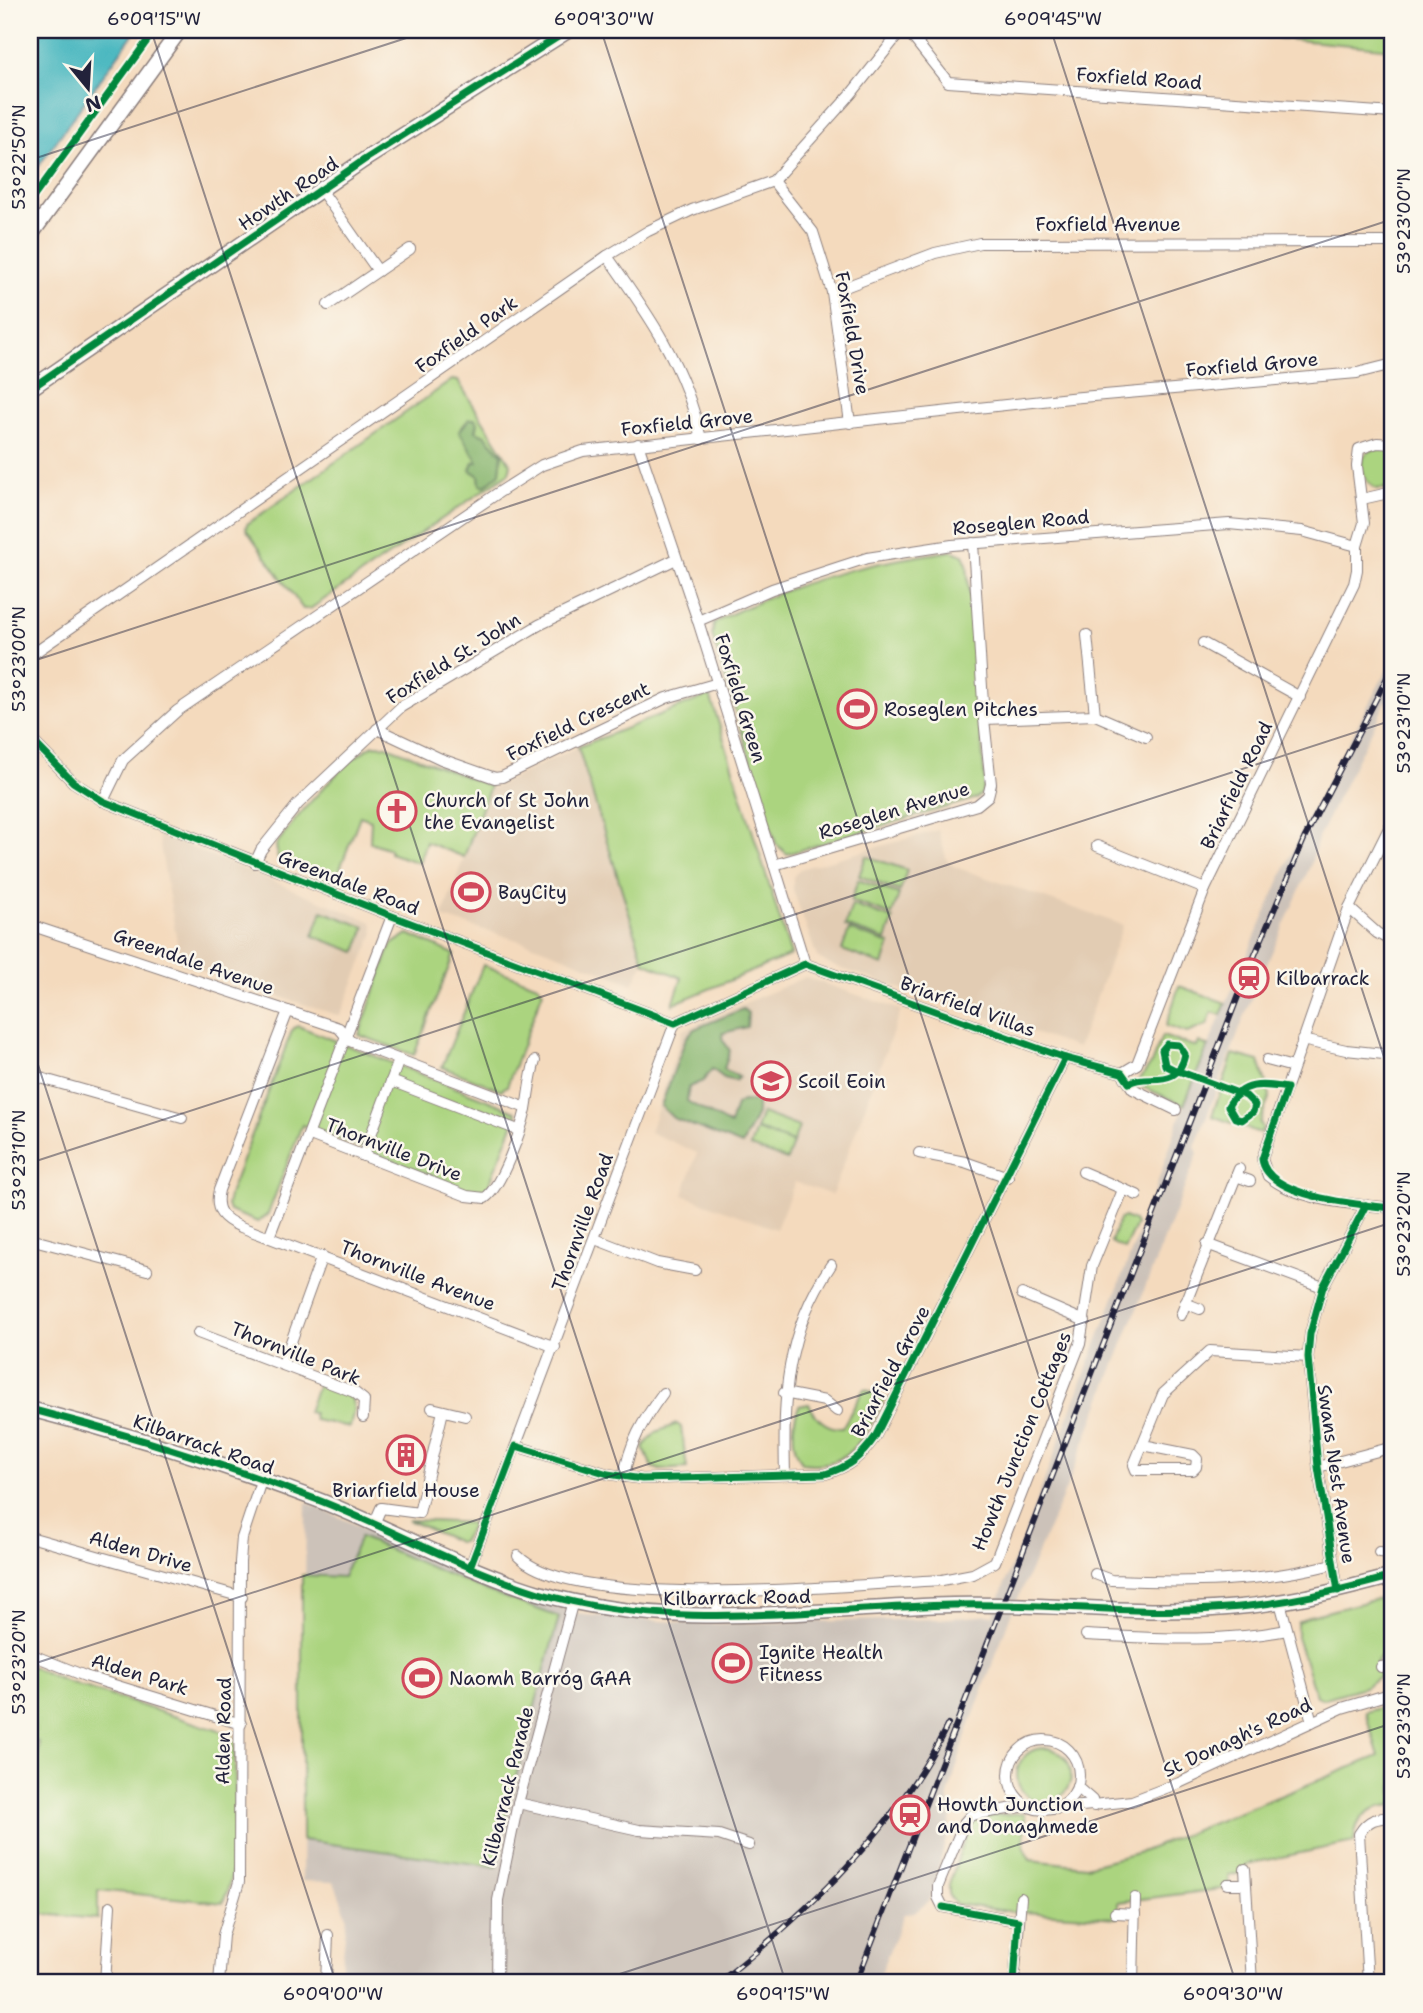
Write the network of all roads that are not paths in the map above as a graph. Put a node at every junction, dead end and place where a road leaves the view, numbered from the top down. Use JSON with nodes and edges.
{"nodes":[{"id":1,"x":180,"y":30,"type":"edge"},
{"id":2,"x":569,"y":30,"type":"edge"},
{"id":3,"x":904,"y":30,"type":"edge"},
{"id":4,"x":1393,"y":113,"type":"edge"},
{"id":5,"x":773,"y":181,"type":"junction"},
{"id":6,"x":321,"y":190,"type":"junction"},
{"id":7,"x":30,"y":236,"type":"edge"},
{"id":8,"x":1393,"y":242,"type":"edge"},
{"id":9,"x":411,"y":249,"type":"dead end"},
{"id":10,"x":607,"y":257,"type":"junction"},
{"id":11,"x":378,"y":271,"type":"junction"},
{"id":12,"x":832,"y":292,"type":"junction"},
{"id":13,"x":328,"y":305,"type":"dead end"},
{"id":14,"x":1393,"y":364,"type":"edge"},
{"id":15,"x":30,"y":389,"type":"edge"},
{"id":16,"x":850,"y":423,"type":"junction"},
{"id":17,"x":701,"y":439,"type":"junction"},
{"id":18,"x":638,"y":444,"type":"junction"},
{"id":19,"x":1393,"y":444,"type":"edge"},
{"id":20,"x":1393,"y":492,"type":"edge"},
{"id":21,"x":1362,"y":499,"type":"junction"},
{"id":22,"x":973,"y":544,"type":"junction"},
{"id":23,"x":1357,"y":546,"type":"junction"},
{"id":24,"x":676,"y":559,"type":"junction"},
{"id":25,"x":698,"y":621,"type":"junction"},
{"id":26,"x":1087,"y":635,"type":"dead end"},
{"id":27,"x":1203,"y":643,"type":"dead end"},
{"id":28,"x":30,"y":656,"type":"edge"},
{"id":29,"x":718,"y":682,"type":"junction"},
{"id":30,"x":1300,"y":697,"type":"junction"},
{"id":31,"x":1095,"y":715,"type":"junction"},
{"id":32,"x":984,"y":719,"type":"junction"},
{"id":33,"x":377,"y":729,"type":"junction"},
{"id":34,"x":1146,"y":737,"type":"dead end"},
{"id":35,"x":30,"y":738,"type":"edge"},
{"id":36,"x":103,"y":801,"type":"junction"},
{"id":37,"x":1393,"y":820,"type":"edge"},
{"id":38,"x":1097,"y":846,"type":"dead end"},
{"id":39,"x":255,"y":863,"type":"junction"},
{"id":40,"x":774,"y":865,"type":"junction"},
{"id":41,"x":1205,"y":889,"type":"junction"},
{"id":42,"x":1349,"y":908,"type":"junction"},
{"id":43,"x":392,"y":916,"type":"junction"},
{"id":44,"x":30,"y":925,"type":"edge"},
{"id":45,"x":1393,"y":942,"type":"edge"},
{"id":46,"x":805,"y":964,"type":"junction"},
{"id":47,"x":288,"y":1011,"type":"junction"},
{"id":48,"x":675,"y":1023,"type":"junction"},
{"id":49,"x":345,"y":1035,"type":"junction"},
{"id":50,"x":1302,"y":1041,"type":"junction"},
{"id":51,"x":1393,"y":1055,"type":"edge"},
{"id":52,"x":1065,"y":1058,"type":"junction"},
{"id":53,"x":399,"y":1060,"type":"junction"},
{"id":54,"x":1267,"y":1060,"type":"dead end"},
{"id":55,"x":535,"y":1061,"type":"dead end"},
{"id":56,"x":1293,"y":1067,"type":"junction"},
{"id":57,"x":1122,"y":1073,"type":"junction"},
{"id":58,"x":30,"y":1075,"type":"edge"},
{"id":59,"x":391,"y":1081,"type":"junction"},
{"id":60,"x":526,"y":1108,"type":"junction"},
{"id":61,"x":1176,"y":1110,"type":"dead end"},
{"id":62,"x":182,"y":1118,"type":"dead end"},
{"id":63,"x":518,"y":1130,"type":"junction"},
{"id":64,"x":310,"y":1135,"type":"junction"},
{"id":65,"x":919,"y":1153,"type":"dead end"},
{"id":66,"x":363,"y":1156,"type":"junction"},
{"id":67,"x":1083,"y":1172,"type":"dead end"},
{"id":68,"x":1008,"y":1177,"type":"junction"},
{"id":69,"x":1250,"y":1181,"type":"dead end"},
{"id":70,"x":1124,"y":1190,"type":"junction"},
{"id":71,"x":1137,"y":1195,"type":"dead end"},
{"id":72,"x":1366,"y":1205,"type":"junction"},
{"id":73,"x":1393,"y":1208,"type":"edge"},
{"id":74,"x":269,"y":1237,"type":"junction"},
{"id":75,"x":30,"y":1239,"type":"edge"},
{"id":76,"x":595,"y":1239,"type":"junction"},
{"id":77,"x":1207,"y":1244,"type":"junction"},
{"id":78,"x":323,"y":1256,"type":"junction"},
{"id":79,"x":831,"y":1265,"type":"dead end"},
{"id":80,"x":147,"y":1270,"type":"dead end"},
{"id":81,"x":695,"y":1270,"type":"dead end"},
{"id":82,"x":1323,"y":1287,"type":"junction"},
{"id":83,"x":1021,"y":1294,"type":"dead end"},
{"id":84,"x":1185,"y":1303,"type":"junction"},
{"id":85,"x":1200,"y":1309,"type":"dead end"},
{"id":86,"x":1181,"y":1315,"type":"dead end"},
{"id":87,"x":1085,"y":1321,"type":"junction"},
{"id":88,"x":198,"y":1333,"type":"dead end"},
{"id":89,"x":555,"y":1347,"type":"junction"},
{"id":90,"x":1308,"y":1357,"type":"junction"},
{"id":91,"x":283,"y":1364,"type":"junction"},
{"id":92,"x":663,"y":1393,"type":"dead end"},
{"id":93,"x":784,"y":1393,"type":"junction"},
{"id":94,"x":30,"y":1409,"type":"edge"},
{"id":95,"x":837,"y":1412,"type":"dead end"},
{"id":96,"x":465,"y":1416,"type":"dead end"},
{"id":97,"x":363,"y":1417,"type":"dead end"},
{"id":98,"x":1143,"y":1445,"type":"junction"},
{"id":99,"x":516,"y":1446,"type":"junction"},
{"id":100,"x":1393,"y":1447,"type":"edge"},
{"id":101,"x":1318,"y":1467,"type":"junction"},
{"id":102,"x":785,"y":1475,"type":"junction"},
{"id":103,"x":624,"y":1477,"type":"junction"},
{"id":104,"x":261,"y":1481,"type":"junction"},
{"id":105,"x":374,"y":1524,"type":"junction"},
{"id":106,"x":30,"y":1537,"type":"edge"},
{"id":107,"x":1379,"y":1552,"type":"dead end"},
{"id":108,"x":1393,"y":1553,"type":"edge"},
{"id":109,"x":518,"y":1556,"type":"dead end"},
{"id":110,"x":1333,"y":1564,"type":"junction"},
{"id":111,"x":470,"y":1567,"type":"junction"},
{"id":112,"x":1095,"y":1574,"type":"dead end"},
{"id":113,"x":1393,"y":1577,"type":"edge"},
{"id":114,"x":942,"y":1580,"type":"joint"},
{"id":115,"x":716,"y":1591,"type":"junction"},
{"id":116,"x":1338,"y":1591,"type":"junction"},
{"id":117,"x":242,"y":1597,"type":"junction"},
{"id":118,"x":573,"y":1601,"type":"junction"},
{"id":119,"x":1280,"y":1602,"type":"junction"},
{"id":120,"x":718,"y":1616,"type":"junction"},
{"id":121,"x":1393,"y":1622,"type":"edge"},
{"id":122,"x":1287,"y":1630,"type":"junction"},
{"id":123,"x":1086,"y":1635,"type":"dead end"},
{"id":124,"x":1393,"y":1638,"type":"edge"},
{"id":125,"x":30,"y":1654,"type":"edge"},
{"id":126,"x":1393,"y":1665,"type":"edge"},
{"id":127,"x":1381,"y":1667,"type":"dead end"},
{"id":128,"x":1393,"y":1693,"type":"edge"},
{"id":129,"x":1312,"y":1721,"type":"junction"},
{"id":130,"x":241,"y":1724,"type":"junction"},
{"id":131,"x":1077,"y":1787,"type":"junction"},
{"id":132,"x":518,"y":1803,"type":"junction"},
{"id":133,"x":1027,"y":1806,"type":"junction"},
{"id":134,"x":1094,"y":1806,"type":"junction"},
{"id":135,"x":1052,"y":1809,"type":"junction"},
{"id":136,"x":1393,"y":1817,"type":"edge"},
{"id":137,"x":749,"y":1845,"type":"dead end"},
{"id":138,"x":1245,"y":1869,"type":"dead end"},
{"id":139,"x":1227,"y":1884,"type":"dead end"},
{"id":140,"x":1245,"y":1884,"type":"junction"},
{"id":141,"x":1021,"y":1898,"type":"dead end"},
{"id":142,"x":1135,"y":1898,"type":"dead end"},
{"id":143,"x":110,"y":1906,"type":"dead end"},
{"id":144,"x":1115,"y":1913,"type":"dead end"},
{"id":145,"x":1135,"y":1914,"type":"junction"},
{"id":146,"x":1018,"y":1921,"type":"junction"},
{"id":147,"x":328,"y":1935,"type":"dead end"},
{"id":148,"x":105,"y":1983,"type":"edge"},
{"id":149,"x":219,"y":1983,"type":"edge"},
{"id":150,"x":326,"y":1983,"type":"edge"},
{"id":151,"x":497,"y":1983,"type":"edge"},
{"id":152,"x":1014,"y":1983,"type":"edge"},
{"id":153,"x":1133,"y":1983,"type":"edge"},
{"id":154,"x":1252,"y":1983,"type":"edge"},
{"id":155,"x":1368,"y":1983,"type":"edge"}],
"edges":[{"from":1,"to":7,"type":"main road"},
{"from":2,"to":6,"type":"main road","name":"Howth Road"},
{"from":3,"to":4,"type":"street","name":"Foxfield Road"},
{"from":3,"to":5,"type":"street","name":"Foxfield Park"},
{"from":5,"to":10,"type":"street","name":"Foxfield Park"},
{"from":5,"to":12,"type":"street","name":"Foxfield Drive"},
{"from":6,"to":11,"type":"street"},
{"from":6,"to":15,"type":"main road","name":"Howth Road"},
{"from":8,"to":12,"type":"street","name":"Foxfield Avenue"},
{"from":9,"to":11,"type":"street"},
{"from":10,"to":17,"type":"street"},
{"from":10,"to":28,"type":"street","name":"Foxfield Park"},
{"from":11,"to":13,"type":"street"},
{"from":12,"to":16,"type":"street","name":"Foxfield Drive"},
{"from":14,"to":16,"type":"street","name":"Foxfield Grove"},
{"from":16,"to":17,"type":"street","name":"Foxfield Grove"},
{"from":17,"to":18,"type":"street","name":"Foxfield Grove"},
{"from":18,"to":24,"type":"street","name":"Foxfield Green"},
{"from":18,"to":36,"type":"street","name":"Foxfield Grove"},
{"from":19,"to":21,"type":"street","name":"Briarfield Road"},
{"from":20,"to":21,"type":"street"},
{"from":21,"to":23,"type":"street","name":"Briarfield Road"},
{"from":22,"to":23,"type":"street","name":"Roseglen Road"},
{"from":22,"to":25,"type":"street","name":"Roseglen Road"},
{"from":22,"to":32,"type":"street","name":"Roseglen Avenue"},
{"from":23,"to":30,"type":"street","name":"Briarfield Road"},
{"from":24,"to":25,"type":"street","name":"Foxfield Green"},
{"from":24,"to":33,"type":"street","name":"Foxfield St. John"},
{"from":25,"to":29,"type":"street","name":"Foxfield Green"},
{"from":26,"to":31,"type":"street"},
{"from":27,"to":30,"type":"street"},
{"from":29,"to":33,"type":"street","name":"Foxfield Crescent"},
{"from":29,"to":40,"type":"street","name":"Foxfield Green"},
{"from":30,"to":41,"type":"street","name":"Briarfield Road"},
{"from":31,"to":32,"type":"street"},
{"from":31,"to":34,"type":"street"},
{"from":32,"to":40,"type":"street","name":"Roseglen Avenue"},
{"from":33,"to":39,"type":"street","name":"Foxfield St. John"},
{"from":35,"to":36,"type":"street","name":"Greendale Road"},
{"from":36,"to":39,"type":"street","name":"Greendale Road"},
{"from":37,"to":42,"type":"street"},
{"from":38,"to":41,"type":"street"},
{"from":39,"to":43,"type":"street","name":"Greendale Road"},
{"from":40,"to":46,"type":"street","name":"Foxfield Green"},
{"from":41,"to":57,"type":"street","name":"Briarfield Road"},
{"from":42,"to":45,"type":"street"},
{"from":42,"to":50,"type":"street"},
{"from":43,"to":48,"type":"street","name":"Greendale Road"},
{"from":43,"to":49,"type":"street"},
{"from":44,"to":47,"type":"street","name":"Greendale Avenue"},
{"from":46,"to":48,"type":"street"},
{"from":46,"to":52,"type":"street","name":"Briarfield Villas"},
{"from":47,"to":49,"type":"street","name":"Greendale Avenue"},
{"from":47,"to":74,"type":"street","name":"Thornville Avenue"},
{"from":48,"to":76,"type":"street","name":"Thornville Road"},
{"from":49,"to":53,"type":"street","name":"Greendale Avenue"},
{"from":49,"to":64,"type":"street"},
{"from":50,"to":51,"type":"street"},
{"from":50,"to":56,"type":"street"},
{"from":52,"to":57,"type":"street","name":"Briarfield Villas"},
{"from":52,"to":68,"type":"street","name":"Briarfield Grove"},
{"from":53,"to":59,"type":"street"},
{"from":53,"to":60,"type":"street","name":"Greendale Avenue"},
{"from":54,"to":56,"type":"street"},
{"from":55,"to":60,"type":"street","name":"Thornville Drive"},
{"from":56,"to":72,"type":"street"},
{"from":57,"to":61,"type":"street"},
{"from":58,"to":62,"type":"street"},
{"from":59,"to":63,"type":"street"},
{"from":59,"to":66,"type":"street"},
{"from":60,"to":63,"type":"street","name":"Thornville Drive"},
{"from":63,"to":66,"type":"street","name":"Thornville Drive"},
{"from":64,"to":66,"type":"street","name":"Thornville Drive"},
{"from":64,"to":74,"type":"street"},
{"from":65,"to":68,"type":"street"},
{"from":67,"to":70,"type":"street"},
{"from":68,"to":102,"type":"street","name":"Briarfield Grove"},
{"from":69,"to":77,"type":"street"},
{"from":70,"to":71,"type":"street"},
{"from":70,"to":87,"type":"street"},
{"from":72,"to":73,"type":"street"},
{"from":72,"to":82,"type":"street","name":"Swans Nest Avenue"},
{"from":74,"to":78,"type":"street","name":"Thornville Avenue"},
{"from":75,"to":80,"type":"street"},
{"from":76,"to":81,"type":"street"},
{"from":76,"to":89,"type":"street","name":"Thornville Road"},
{"from":77,"to":82,"type":"street"},
{"from":77,"to":84,"type":"street"},
{"from":78,"to":89,"type":"street","name":"Thornville Avenue"},
{"from":78,"to":91,"type":"street"},
{"from":79,"to":93,"type":"street"},
{"from":82,"to":90,"type":"street","name":"Swans Nest Avenue"},
{"from":83,"to":87,"type":"street"},
{"from":84,"to":85,"type":"street"},
{"from":84,"to":86,"type":"street"},
{"from":87,"to":114,"type":"street","name":"Howth Junction Cottages"},
{"from":88,"to":91,"type":"street","name":"Thornville Park"},
{"from":89,"to":99,"type":"street","name":"Thornville Road"},
{"from":90,"to":98,"type":"street"},
{"from":90,"to":101,"type":"street","name":"Swans Nest Avenue"},
{"from":91,"to":97,"type":"street","name":"Thornville Park"},
{"from":92,"to":103,"type":"street"},
{"from":93,"to":95,"type":"street","name":"Briarfield Grove"},
{"from":93,"to":102,"type":"street"},
{"from":94,"to":104,"type":"main road","name":"Kilbarrack Road"},
{"from":96,"to":105,"type":"street"},
{"from":98,"to":98,"type":"street"},
{"from":99,"to":103,"type":"street","name":"Briarfield Grove"},
{"from":99,"to":111,"type":"street","name":"Thornville Road"},
{"from":100,"to":101,"type":"street"},
{"from":101,"to":110,"type":"street","name":"Swans Nest Avenue"},
{"from":102,"to":103,"type":"street","name":"Briarfield Grove"},
{"from":104,"to":105,"type":"main road","name":"Kilbarrack Road"},
{"from":104,"to":117,"type":"street","name":"Alden Road"},
{"from":105,"to":111,"type":"main road","name":"Kilbarrack Road"},
{"from":106,"to":117,"type":"street","name":"Alden Drive"},
{"from":107,"to":108,"type":"street"},
{"from":109,"to":115,"type":"street","name":"Kilbarrack Road"},
{"from":110,"to":112,"type":"street"},
{"from":110,"to":116,"type":"street","name":"Swans Nest Avenue"},
{"from":111,"to":118,"type":"main road","name":"Kilbarrack Road"},
{"from":113,"to":116,"type":"main road","name":"Kilbarrack Road"},
{"from":114,"to":115,"type":"street","name":"Kilbarrack Road"},
{"from":115,"to":120,"type":"street","name":"Kilbarrack Road"},
{"from":116,"to":119,"type":"main road","name":"Kilbarrack Road"},
{"from":117,"to":130,"type":"street","name":"Alden Road"},
{"from":118,"to":120,"type":"main road","name":"Kilbarrack Road"},
{"from":118,"to":132,"type":"street","name":"Kilbarrack Parade"},
{"from":119,"to":120,"type":"main road","name":"Kilbarrack Road"},
{"from":119,"to":122,"type":"street"},
{"from":121,"to":124,"type":"street"},
{"from":122,"to":123,"type":"street"},
{"from":122,"to":129,"type":"street"},
{"from":125,"to":130,"type":"street","name":"Alden Park"},
{"from":126,"to":127,"type":"street"},
{"from":128,"to":129,"type":"street","name":"St Donagh's Road"},
{"from":129,"to":134,"type":"street","name":"St Donagh's Road"},
{"from":130,"to":149,"type":"street","name":"Alden Road"},
{"from":131,"to":133,"type":"street"},
{"from":131,"to":134,"type":"street"},
{"from":131,"to":135,"type":"street"},
{"from":132,"to":137,"type":"street"},
{"from":132,"to":151,"type":"street","name":"Kilbarrack Parade"},
{"from":133,"to":135,"type":"street","name":"St Donagh's Road"},
{"from":133,"to":146,"type":"street","name":"St Donagh's Road"},
{"from":134,"to":135,"type":"street","name":"St Donagh's Road"},
{"from":136,"to":155,"type":"street"},
{"from":138,"to":140,"type":"street"},
{"from":139,"to":140,"type":"street"},
{"from":140,"to":154,"type":"street"},
{"from":141,"to":146,"type":"street"},
{"from":142,"to":145,"type":"street"},
{"from":143,"to":148,"type":"street"},
{"from":144,"to":145,"type":"street"},
{"from":145,"to":153,"type":"street"},
{"from":146,"to":152,"type":"street"},
{"from":147,"to":150,"type":"street"}]}
